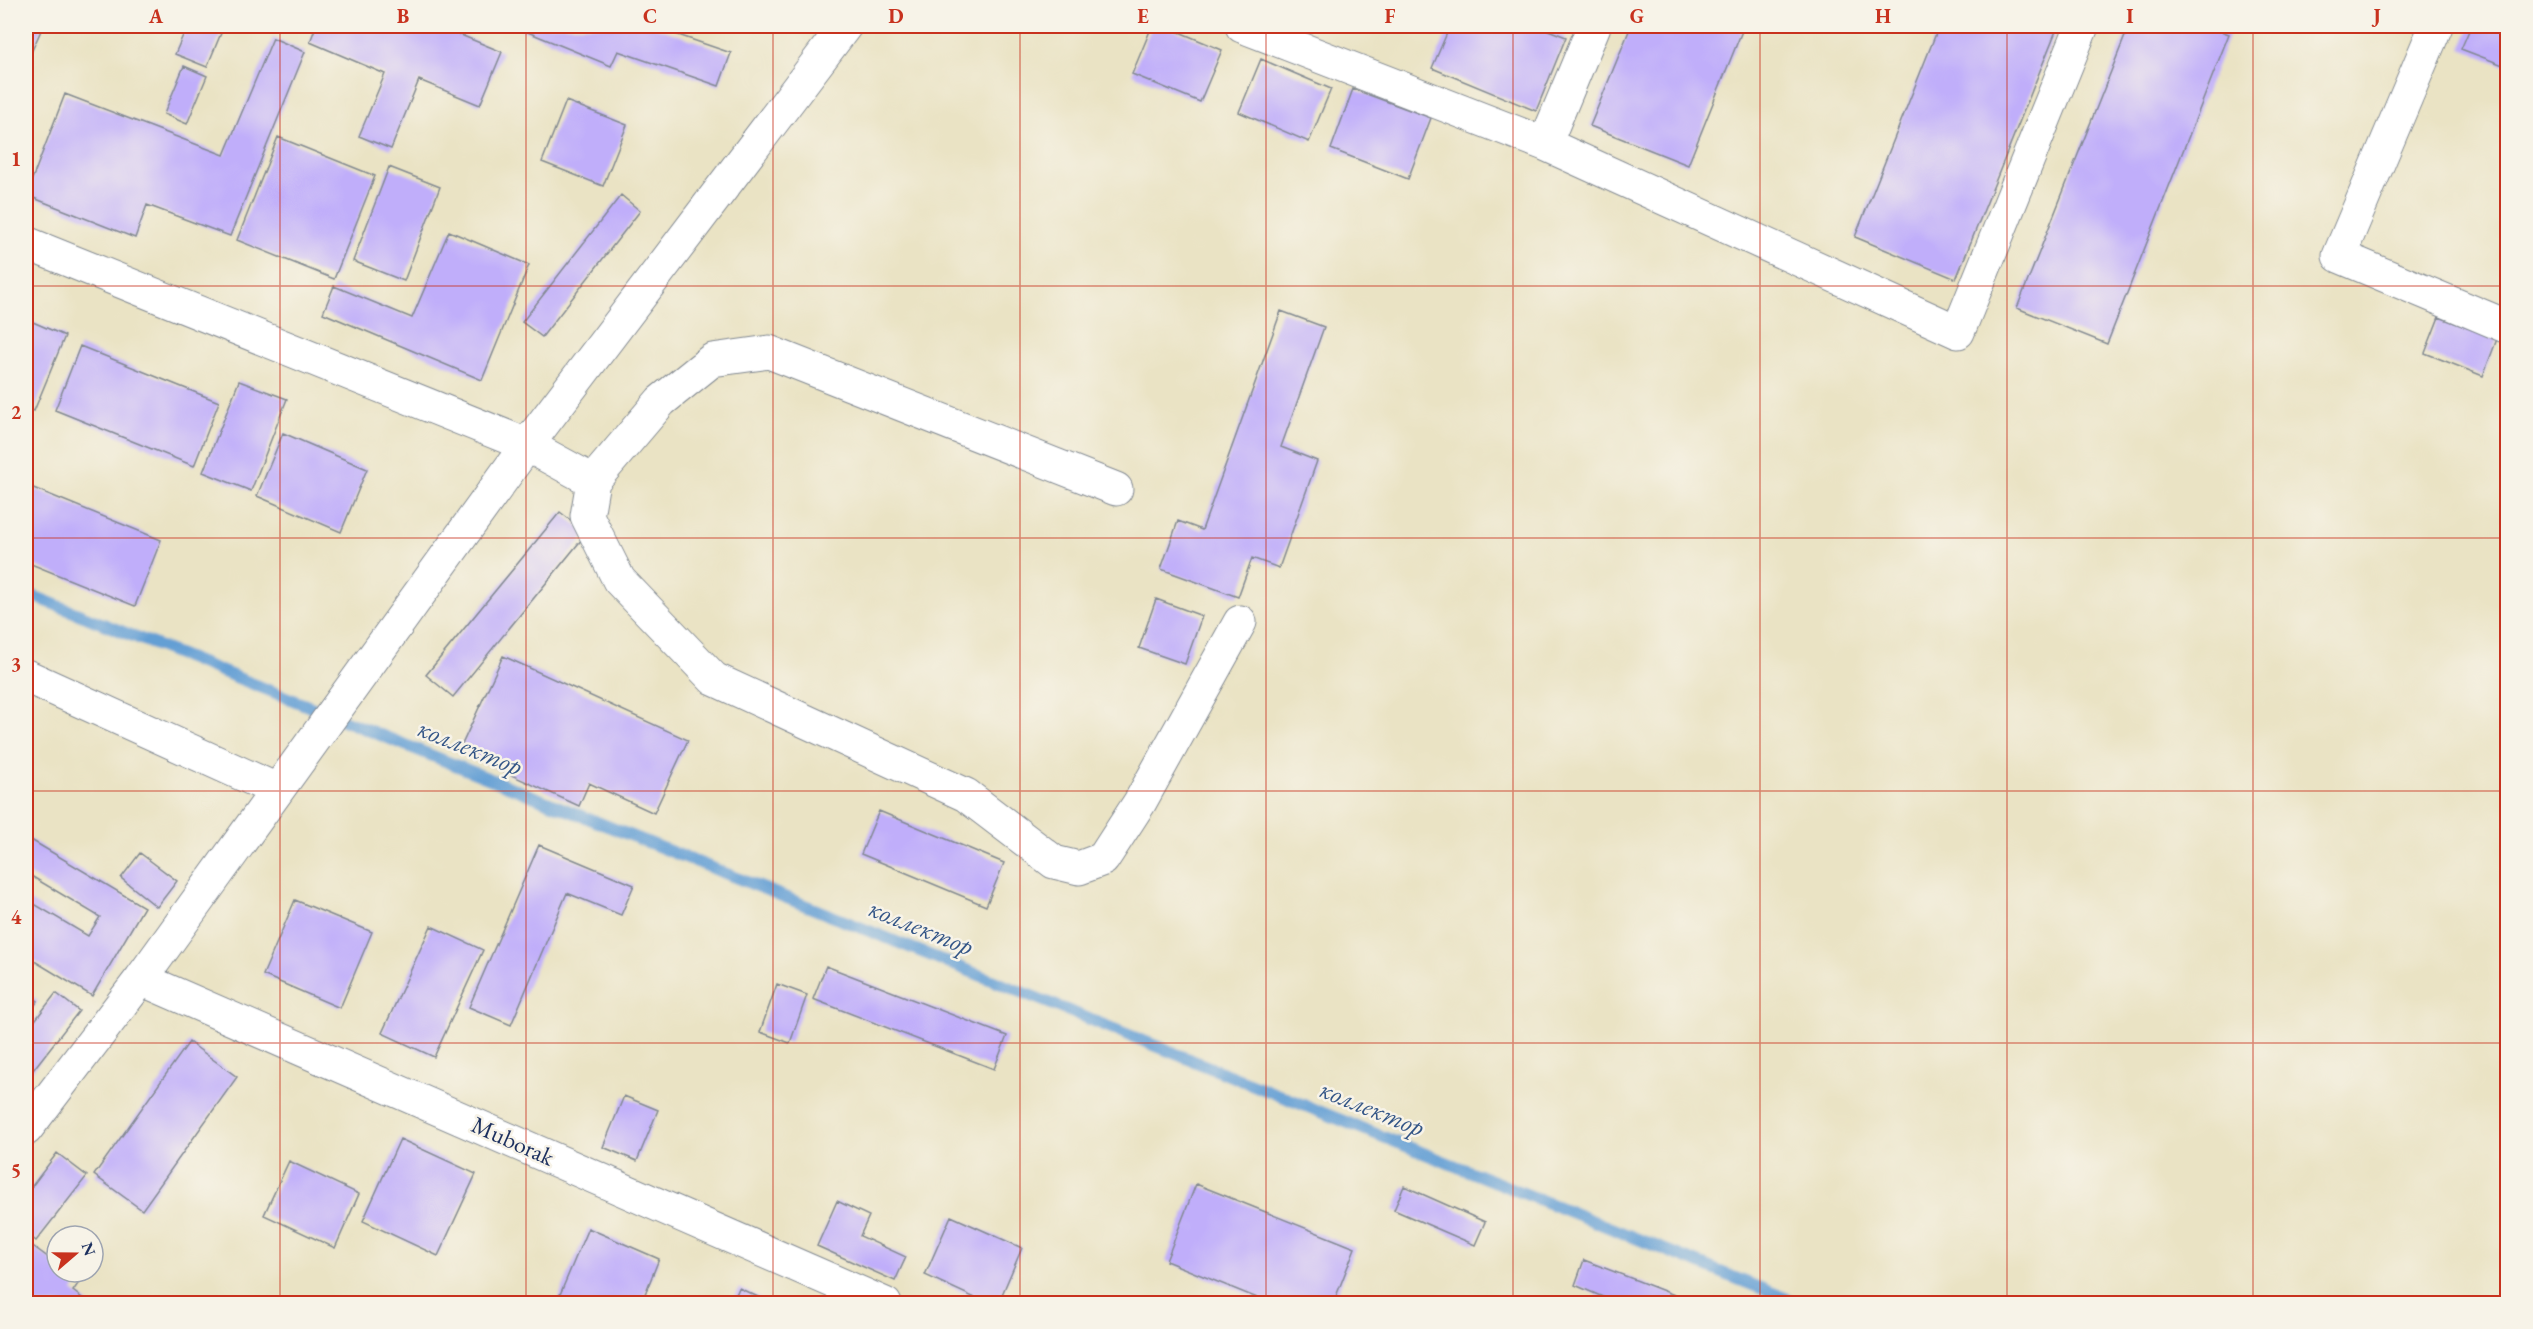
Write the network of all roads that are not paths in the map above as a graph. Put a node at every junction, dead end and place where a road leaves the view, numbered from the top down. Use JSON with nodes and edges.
{"nodes":[{"id":1,"x":845,"y":26,"type":"edge"},
{"id":2,"x":1242,"y":26,"type":"edge"},
{"id":3,"x":1594,"y":26,"type":"edge"},
{"id":4,"x":2082,"y":26,"type":"edge"},
{"id":5,"x":2436,"y":26,"type":"edge"},
{"id":6,"x":1545,"y":144,"type":"junction"},
{"id":7,"x":26,"y":243,"type":"edge"},
{"id":8,"x":2508,"y":327,"type":"edge"},
{"id":9,"x":527,"y":445,"type":"junction"},
{"id":10,"x":593,"y":481,"type":"junction"},
{"id":11,"x":1116,"y":489,"type":"dead end"},
{"id":12,"x":1240,"y":622,"type":"dead end"},
{"id":13,"x":26,"y":676,"type":"edge"},
{"id":14,"x":277,"y":790,"type":"junction"},
{"id":15,"x":141,"y":980,"type":"junction"},
{"id":16,"x":26,"y":1129,"type":"edge"},
{"id":17,"x":885,"y":1304,"type":"edge"}],
"edges":[{"from":1,"to":9,"type":"street"},
{"from":2,"to":6,"type":"street"},
{"from":3,"to":6,"type":"street"},
{"from":4,"to":6,"type":"street"},
{"from":5,"to":8,"type":"street"},
{"from":7,"to":9,"type":"street"},
{"from":9,"to":10,"type":"street"},
{"from":9,"to":14,"type":"street"},
{"from":10,"to":11,"type":"street"},
{"from":10,"to":12,"type":"street"},
{"from":13,"to":14,"type":"street"},
{"from":14,"to":15,"type":"street"},
{"from":15,"to":16,"type":"street"},
{"from":15,"to":17,"type":"street","name":"Muborak"}]}
